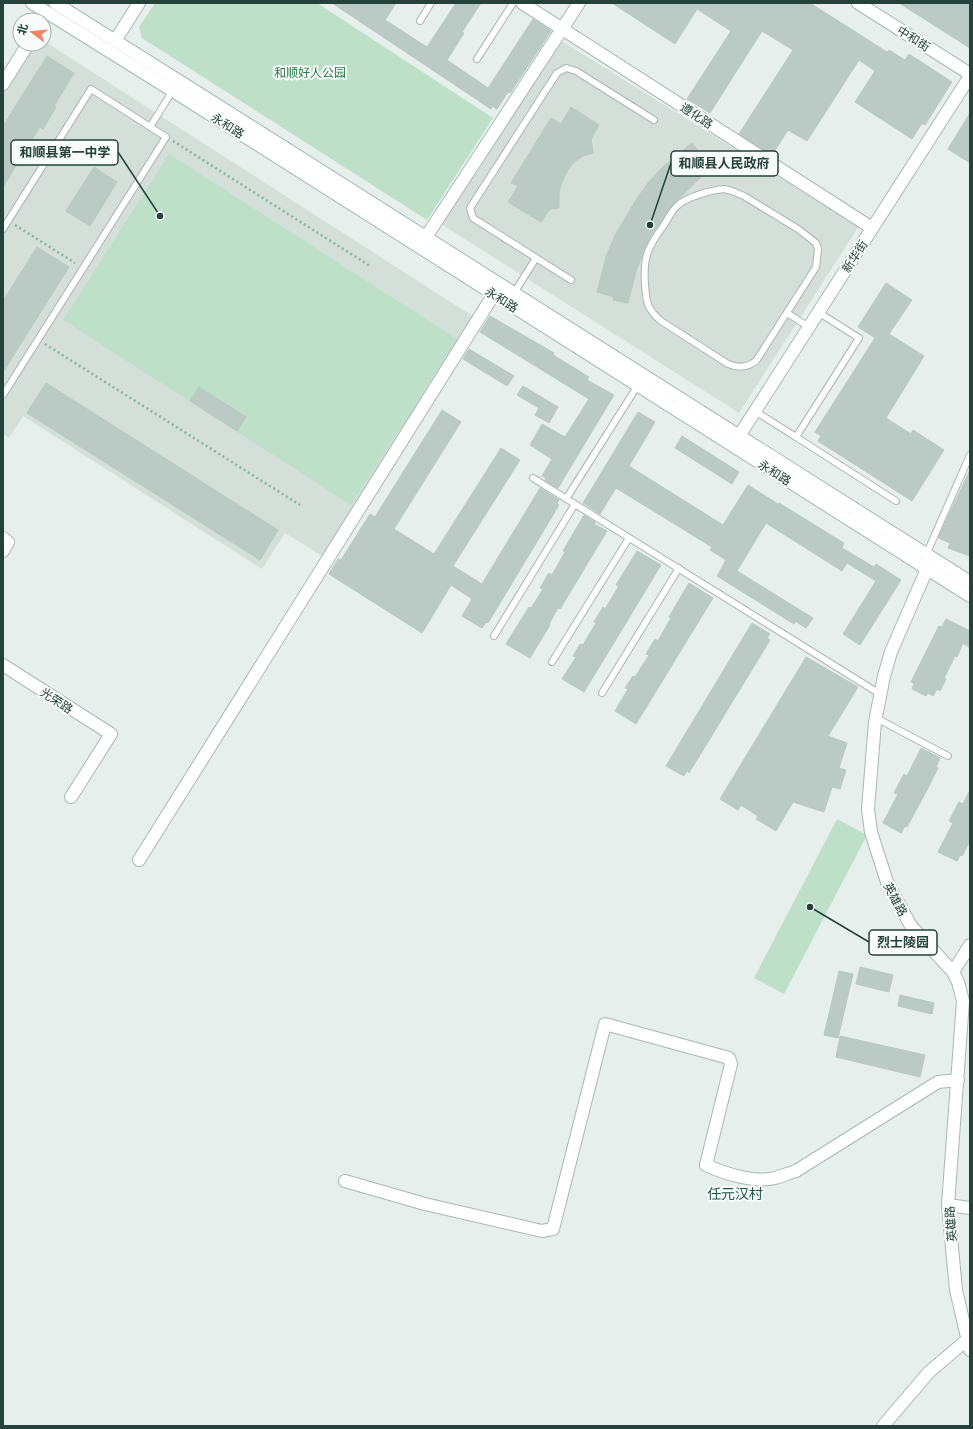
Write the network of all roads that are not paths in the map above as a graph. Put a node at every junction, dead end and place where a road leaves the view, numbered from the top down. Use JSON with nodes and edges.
{"nodes":[{"id":1,"x":32,"y":3,"type":"edge"},
{"id":2,"x":139,"y":3,"type":"edge"},
{"id":3,"x":431,"y":3,"type":"edge"},
{"id":4,"x":513,"y":3,"type":"edge"},
{"id":5,"x":522,"y":3,"type":"edge"},
{"id":6,"x":579,"y":3,"type":"edge"},
{"id":7,"x":858,"y":3,"type":"edge"},
{"id":8,"x":49,"y":12,"type":"edge"},
{"id":9,"x":52,"y":13,"type":"edge"},
{"id":10,"x":52,"y":14,"type":"edge"},
{"id":11,"x":420,"y":21,"type":"dead end"},
{"id":12,"x":562,"y":28,"type":"junction"},
{"id":13,"x":115,"y":40,"type":"junction"},
{"id":14,"x":23,"y":52,"type":"edge"},
{"id":15,"x":477,"y":59,"type":"dead end"},
{"id":16,"x":970,"y":75,"type":"edge"},
{"id":17,"x":3,"y":84,"type":"edge"},
{"id":18,"x":173,"y":90,"type":"junction"},
{"id":19,"x":654,"y":120,"type":"dead end"},
{"id":20,"x":150,"y":127,"type":"junction"},
{"id":21,"x":872,"y":228,"type":"junction"},
{"id":22,"x":3,"y":229,"type":"edge"},
{"id":23,"x":426,"y":237,"type":"junction"},
{"id":24,"x":536,"y":258,"type":"junction"},
{"id":25,"x":571,"y":280,"type":"dead end"},
{"id":26,"x":514,"y":293,"type":"junction"},
{"id":27,"x":494,"y":294,"type":"junction"},
{"id":28,"x":818,"y":312,"type":"junction"},
{"id":29,"x":787,"y":313,"type":"junction"},
{"id":30,"x":809,"y":327,"type":"junction"},
{"id":31,"x":638,"y":386,"type":"junction"},
{"id":32,"x":3,"y":395,"type":"edge"},
{"id":33,"x":755,"y":411,"type":"junction"},
{"id":34,"x":739,"y":436,"type":"junction"},
{"id":35,"x":796,"y":438,"type":"junction"},
{"id":36,"x":970,"y":455,"type":"edge"},
{"id":37,"x":533,"y":478,"type":"dead end"},
{"id":38,"x":566,"y":498,"type":"junction"},
{"id":39,"x":896,"y":501,"type":"dead end"},
{"id":40,"x":576,"y":504,"type":"junction"},
{"id":41,"x":3,"y":538,"type":"edge"},
{"id":42,"x":629,"y":538,"type":"junction"},
{"id":43,"x":3,"y":551,"type":"edge"},
{"id":44,"x":926,"y":554,"type":"junction"},
{"id":45,"x":679,"y":568,"type":"junction"},
{"id":46,"x":927,"y":569,"type":"junction"},
{"id":47,"x":970,"y":582,"type":"edge"},
{"id":48,"x":970,"y":596,"type":"edge"},
{"id":49,"x":494,"y":636,"type":"dead end"},
{"id":50,"x":552,"y":662,"type":"dead end"},
{"id":51,"x":3,"y":665,"type":"edge"},
{"id":52,"x":602,"y":693,"type":"dead end"},
{"id":53,"x":880,"y":694,"type":"junction"},
{"id":54,"x":876,"y":718,"type":"junction"},
{"id":55,"x":948,"y":756,"type":"dead end"},
{"id":56,"x":71,"y":797,"type":"dead end"},
{"id":57,"x":139,"y":860,"type":"dead end"},
{"id":58,"x":970,"y":945,"type":"edge"},
{"id":59,"x":953,"y":972,"type":"junction"},
{"id":60,"x":966,"y":1013,"type":"edge"},
{"id":61,"x":958,"y":1080,"type":"junction"},
{"id":62,"x":346,"y":1181,"type":"dead end"},
{"id":63,"x":948,"y":1205,"type":"junction"},
{"id":64,"x":970,"y":1208,"type":"edge"},
{"id":65,"x":969,"y":1344,"type":"edge"},
{"id":66,"x":883,"y":1426,"type":"edge"}],
"edges":[{"from":1,"to":8,"type":"street","name":"永和路"},
{"from":2,"to":13,"type":"street"},
{"from":3,"to":11,"type":"lane"},
{"from":4,"to":15,"type":"lane"},
{"from":5,"to":12,"type":"street","name":"遵化路"},
{"from":6,"to":12,"type":"street"},
{"from":7,"to":16,"type":"street","name":"中和街"},
{"from":9,"to":13,"type":"street","name":"永和路"},
{"from":10,"to":18,"type":"street","name":"永和路"},
{"from":12,"to":21,"type":"street","name":"遵化路"},
{"from":12,"to":23,"type":"street"},
{"from":13,"to":23,"type":"street","name":"永和路"},
{"from":14,"to":17,"type":"street"},
{"from":16,"to":21,"type":"street","name":"新华街"},
{"from":18,"to":20,"type":"lane"},
{"from":18,"to":27,"type":"street","name":"永和路"},
{"from":19,"to":24,"type":"lane"},
{"from":20,"to":22,"type":"lane"},
{"from":20,"to":32,"type":"lane"},
{"from":21,"to":28,"type":"street","name":"新华街"},
{"from":23,"to":26,"type":"street","name":"永和路"},
{"from":24,"to":25,"type":"lane"},
{"from":24,"to":26,"type":"lane"},
{"from":26,"to":34,"type":"street","name":"永和路"},
{"from":27,"to":31,"type":"street","name":"永和路"},
{"from":27,"to":57,"type":"street"},
{"from":28,"to":30,"type":"street","name":"新华街"},
{"from":28,"to":35,"type":"lane"},
{"from":29,"to":29,"type":"lane"},
{"from":29,"to":30,"type":"lane"},
{"from":30,"to":33,"type":"street","name":"新华街"},
{"from":31,"to":38,"type":"lane"},
{"from":31,"to":46,"type":"street","name":"永和路"},
{"from":33,"to":34,"type":"street","name":"新华街"},
{"from":33,"to":35,"type":"lane"},
{"from":34,"to":44,"type":"street","name":"永和路"},
{"from":35,"to":39,"type":"lane"},
{"from":36,"to":44,"type":"lane"},
{"from":37,"to":38,"type":"lane"},
{"from":38,"to":40,"type":"lane"},
{"from":40,"to":42,"type":"lane"},
{"from":40,"to":49,"type":"lane"},
{"from":41,"to":43,"type":"street"},
{"from":42,"to":45,"type":"lane"},
{"from":42,"to":50,"type":"lane"},
{"from":44,"to":47,"type":"street","name":"永和路"},
{"from":45,"to":52,"type":"lane"},
{"from":45,"to":53,"type":"lane"},
{"from":46,"to":48,"type":"street","name":"永和路"},
{"from":46,"to":53,"type":"street","name":"英雄路"},
{"from":51,"to":56,"type":"street","name":"光荣路"},
{"from":53,"to":54,"type":"street","name":"英雄路"},
{"from":54,"to":55,"type":"lane"},
{"from":54,"to":59,"type":"street","name":"英雄路"},
{"from":58,"to":59,"type":"street"},
{"from":59,"to":60,"type":"street","name":"英雄路"},
{"from":60,"to":61,"type":"street","name":"英雄路"},
{"from":61,"to":62,"type":"street"},
{"from":61,"to":63,"type":"street","name":"英雄路"},
{"from":63,"to":64,"type":"street"},
{"from":63,"to":65,"type":"street","name":"英雄路"},
{"from":65,"to":66,"type":"street"}]}
